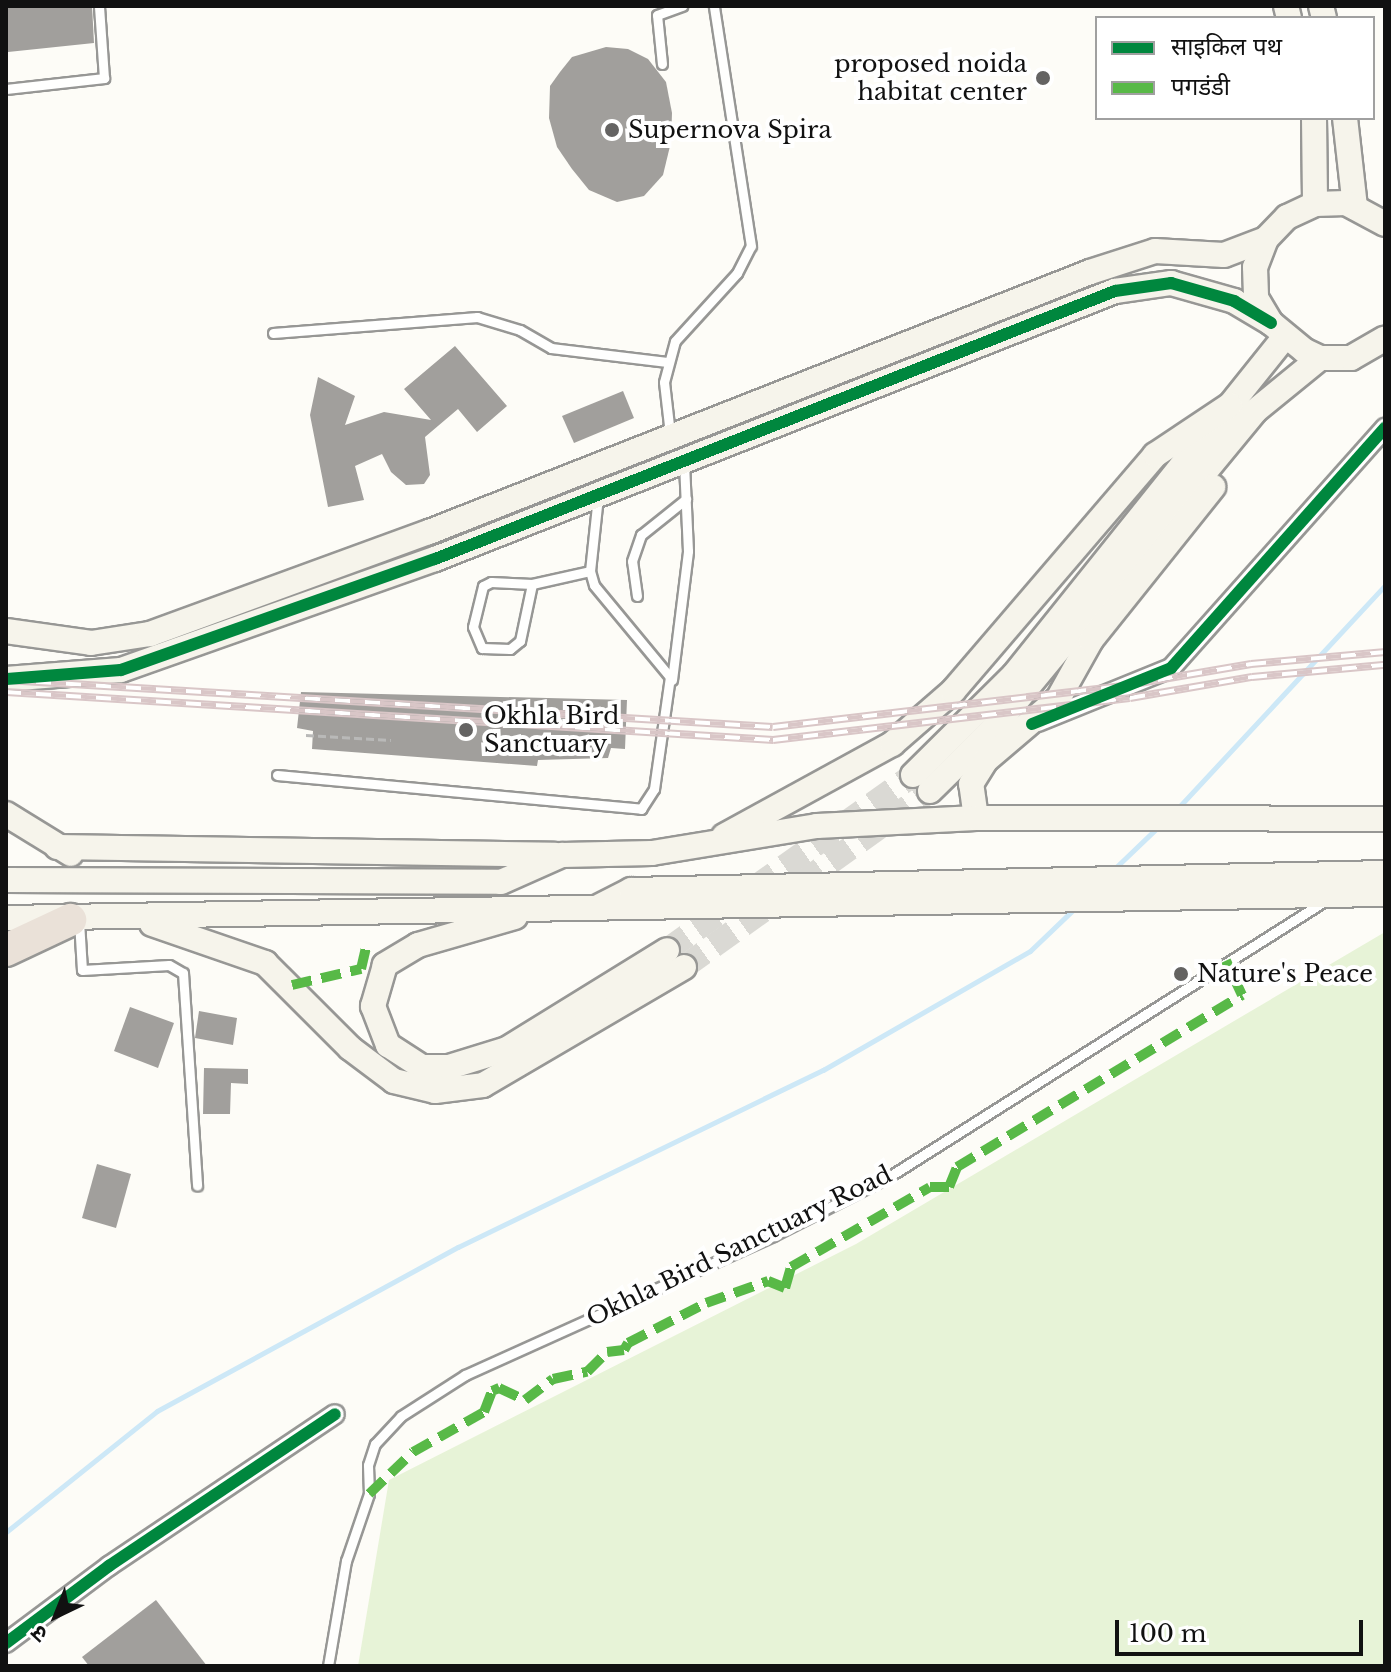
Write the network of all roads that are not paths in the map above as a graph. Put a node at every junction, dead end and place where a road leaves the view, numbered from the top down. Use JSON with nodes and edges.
{"nodes":[{"id":1,"x":99,"y":6,"type":"edge"},
{"id":2,"x":682,"y":6,"type":"edge"},
{"id":3,"x":714,"y":6,"type":"edge"},
{"id":4,"x":662,"y":64,"type":"dead end"},
{"id":5,"x":6,"y":89,"type":"edge"},
{"id":6,"x":1314,"y":120,"type":"edge"},
{"id":7,"x":1345,"y":120,"type":"edge"},
{"id":8,"x":1315,"y":204,"type":"junction"},
{"id":9,"x":1355,"y":207,"type":"junction"},
{"id":10,"x":1385,"y":224,"type":"edge"},
{"id":11,"x":1266,"y":239,"type":"junction"},
{"id":12,"x":1277,"y":331,"type":"junction"},
{"id":13,"x":273,"y":333,"type":"dead end"},
{"id":14,"x":1385,"y":338,"type":"edge"},
{"id":15,"x":1320,"y":358,"type":"junction"},
{"id":16,"x":667,"y":362,"type":"junction"},
{"id":17,"x":1230,"y":405,"type":"junction"},
{"id":18,"x":1255,"y":411,"type":"junction"},
{"id":19,"x":1385,"y":428,"type":"edge"},
{"id":20,"x":671,"y":437,"type":"junction"},
{"id":21,"x":684,"y":460,"type":"junction"},
{"id":22,"x":598,"y":493,"type":"junction"},
{"id":23,"x":686,"y":499,"type":"junction"},
{"id":24,"x":590,"y":571,"type":"junction"},
{"id":25,"x":532,"y":584,"type":"junction"},
{"id":26,"x":637,"y":596,"type":"dead end"},
{"id":27,"x":6,"y":631,"type":"edge"},
{"id":28,"x":6,"y":679,"type":"edge"},
{"id":29,"x":671,"y":685,"type":"junction"},
{"id":30,"x":1032,"y":724,"type":"junction"},
{"id":31,"x":277,"y":775,"type":"dead end"},
{"id":32,"x":6,"y":814,"type":"edge"},
{"id":33,"x":976,"y":818,"type":"junction"},
{"id":34,"x":1385,"y":819,"type":"edge"},
{"id":35,"x":706,"y":845,"type":"junction"},
{"id":36,"x":57,"y":847,"type":"junction"},
{"id":37,"x":562,"y":855,"type":"junction"},
{"id":38,"x":1385,"y":873,"type":"edge"},
{"id":39,"x":6,"y":880,"type":"edge"},
{"id":40,"x":120,"y":880,"type":"junction"},
{"id":41,"x":1252,"y":884,"type":"junction"},
{"id":42,"x":1336,"y":894,"type":"junction"},
{"id":43,"x":1385,"y":894,"type":"edge"},
{"id":44,"x":544,"y":909,"type":"junction"},
{"id":45,"x":74,"y":920,"type":"junction"},
{"id":46,"x":138,"y":920,"type":"junction"},
{"id":47,"x":10,"y":938,"type":"edge"},
{"id":48,"x":197,"y":1186,"type":"dead end"},
{"id":49,"x":335,"y":1414,"type":"dead end"},
{"id":50,"x":6,"y":1643,"type":"edge"},
{"id":51,"x":328,"y":1666,"type":"edge"}],
"edges":[{"from":1,"to":5,"type":"lane"},
{"from":2,"to":4,"type":"lane"},
{"from":3,"to":16,"type":"lane"},
{"from":6,"to":8,"type":"main road"},
{"from":7,"to":9,"type":"main road"},
{"from":8,"to":9,"type":"main road"},
{"from":8,"to":11,"type":"main road"},
{"from":9,"to":10,"type":"main road"},
{"from":11,"to":12,"type":"main road"},
{"from":11,"to":20,"type":"main road"},
{"from":12,"to":15,"type":"main road"},
{"from":12,"to":17,"type":"main road"},
{"from":12,"to":21,"type":"main road"},
{"from":13,"to":16,"type":"lane"},
{"from":14,"to":15,"type":"main road"},
{"from":15,"to":18,"type":"main road"},
{"from":16,"to":20,"type":"lane"},
{"from":17,"to":18,"type":"main road"},
{"from":17,"to":35,"type":"main road"},
{"from":18,"to":30,"type":"main road"},
{"from":19,"to":30,"type":"street"},
{"from":20,"to":27,"type":"main road"},
{"from":21,"to":22,"type":"main road"},
{"from":21,"to":23,"type":"lane"},
{"from":22,"to":24,"type":"lane"},
{"from":22,"to":28,"type":"main road"},
{"from":23,"to":26,"type":"lane"},
{"from":23,"to":29,"type":"lane"},
{"from":24,"to":25,"type":"lane"},
{"from":24,"to":29,"type":"lane"},
{"from":25,"to":25,"type":"lane"},
{"from":29,"to":31,"type":"lane"},
{"from":30,"to":33,"type":"main road"},
{"from":32,"to":36,"type":"main road"},
{"from":33,"to":34,"type":"main road"},
{"from":33,"to":35,"type":"main road"},
{"from":35,"to":37,"type":"main road"},
{"from":36,"to":37,"type":"main road"},
{"from":36,"to":40,"type":"main road"},
{"from":37,"to":40,"type":"main road"},
{"from":38,"to":41,"type":"main road"},
{"from":39,"to":40,"type":"main road"},
{"from":41,"to":42,"type":"main road"},
{"from":41,"to":44,"type":"main road"},
{"from":42,"to":43,"type":"main road"},
{"from":42,"to":51,"type":"lane","name":"Okhla Bird Sanctuary Road"},
{"from":44,"to":46,"type":"main road"},
{"from":44,"to":46,"type":"main road"},
{"from":45,"to":46,"type":"main road"},
{"from":45,"to":47,"type":"highway"},
{"from":45,"to":48,"type":"lane"},
{"from":49,"to":50,"type":"street"}]}
